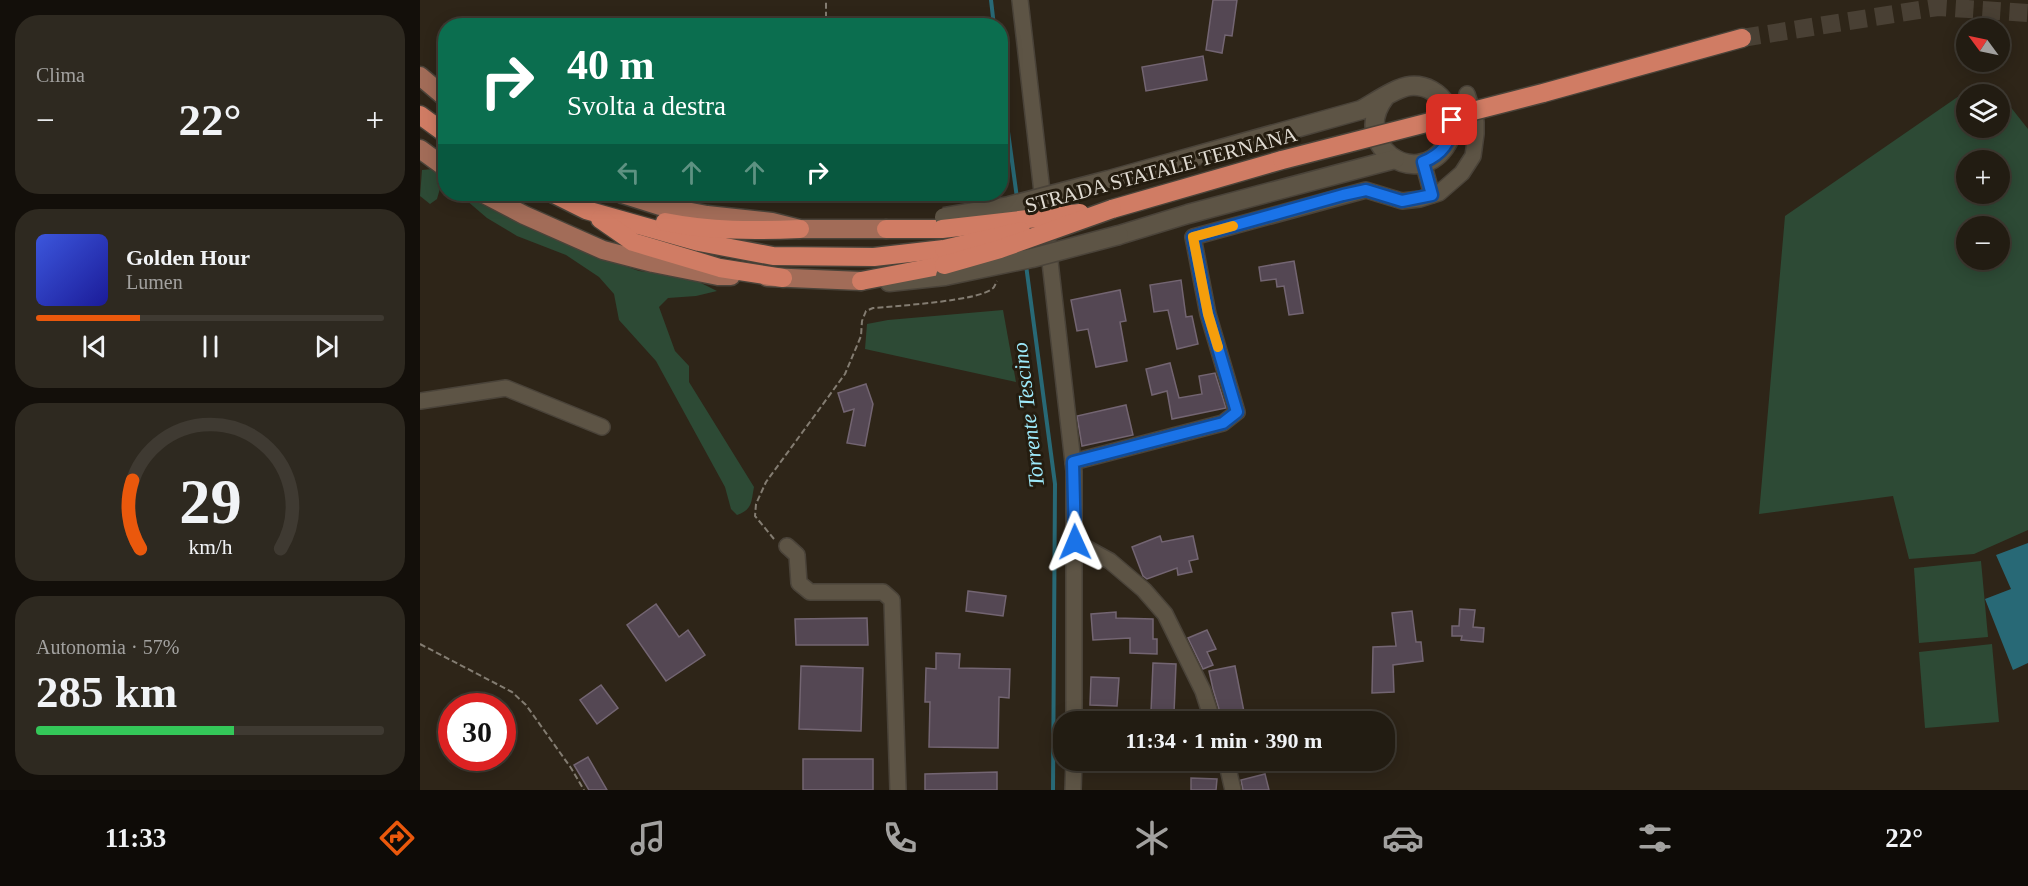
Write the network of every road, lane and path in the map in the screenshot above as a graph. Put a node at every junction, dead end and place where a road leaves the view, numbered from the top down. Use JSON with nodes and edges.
{"nodes":[{"id":1,"x":826,"y":0,"type":"edge"},
{"id":2,"x":1020,"y":0,"type":"edge"},
{"id":3,"x":826,"y":18,"type":"edge"},
{"id":4,"x":1742,"y":38,"type":"tunnel mouth"},
{"id":5,"x":420,"y":76,"type":"edge"},
{"id":6,"x":438,"y":91,"type":"edge"},
{"id":7,"x":1467,"y":94,"type":"dead end"},
{"id":8,"x":1385,"y":97,"type":"junction"},
{"id":9,"x":420,"y":115,"type":"edge"},
{"id":10,"x":438,"y":128,"type":"edge"},
{"id":11,"x":420,"y":149,"type":"edge"},
{"id":12,"x":1395,"y":159,"type":"junction"},
{"id":13,"x":438,"y":162,"type":"edge"},
{"id":14,"x":1423,"y":162,"type":"junction"},
{"id":15,"x":1432,"y":195,"type":"junction"},
{"id":16,"x":497,"y":201,"type":"edge"},
{"id":17,"x":568,"y":201,"type":"edge"},
{"id":18,"x":644,"y":201,"type":"edge"},
{"id":19,"x":1112,"y":209,"type":"junction"},
{"id":20,"x":586,"y":210,"type":"junction"},
{"id":21,"x":943,"y":223,"type":"junction"},
{"id":22,"x":800,"y":229,"type":"junction"},
{"id":23,"x":886,"y":229,"type":"joint"},
{"id":24,"x":944,"y":263,"type":"junction"},
{"id":25,"x":999,"y":277,"type":"dead end"},
{"id":26,"x":783,"y":278,"type":"junction"},
{"id":27,"x":861,"y":281,"type":"joint"},
{"id":28,"x":420,"y":401,"type":"edge"},
{"id":29,"x":602,"y":427,"type":"dead end"},
{"id":30,"x":1073,"y":462,"type":"junction"},
{"id":31,"x":1075,"y":542,"type":"junction"},
{"id":32,"x":787,"y":546,"type":"joint"},
{"id":33,"x":420,"y":644,"type":"edge"},
{"id":34,"x":1074,"y":711,"type":"edge"},
{"id":35,"x":1209,"y":711,"type":"edge"},
{"id":36,"x":1074,"y":771,"type":"edge"},
{"id":37,"x":1229,"y":771,"type":"edge"},
{"id":38,"x":584,"y":790,"type":"edge"},
{"id":39,"x":898,"y":790,"type":"edge"},
{"id":40,"x":1073,"y":790,"type":"edge"},
{"id":41,"x":1233,"y":790,"type":"edge"}],
"edges":[{"from":1,"to":3,"type":"path"},
{"from":2,"to":30,"type":"street"},
{"from":4,"to":19,"type":"highway","name":"STRADA STATALE TERNANA","bridge":true},
{"from":5,"to":6,"type":"main road"},
{"from":7,"to":15,"type":"street"},
{"from":8,"to":12,"type":"main road"},
{"from":8,"to":14,"type":"main road"},
{"from":8,"to":21,"type":"main road","bridge":true},
{"from":9,"to":10,"type":"highway"},
{"from":11,"to":13,"type":"main road"},
{"from":12,"to":14,"type":"main road"},
{"from":12,"to":24,"type":"main road","bridge":true},
{"from":14,"to":15,"type":"street"},
{"from":15,"to":30,"type":"street"},
{"from":16,"to":26,"type":"main road"},
{"from":17,"to":20,"type":"highway","name":"STRADA STATALE TERNANA"},
{"from":18,"to":22,"type":"main road"},
{"from":19,"to":21,"type":"highway","bridge":true},
{"from":19,"to":24,"type":"highway","name":"STRADA STATALE TERNANA","bridge":true},
{"from":20,"to":22,"type":"highway"},
{"from":20,"to":24,"type":"highway","name":"STRADA STATALE TERNANA"},
{"from":20,"to":26,"type":"highway"},
{"from":21,"to":23,"type":"highway"},
{"from":22,"to":23,"type":"main road"},
{"from":24,"to":27,"type":"highway"},
{"from":25,"to":32,"type":"path"},
{"from":26,"to":27,"type":"main road"},
{"from":28,"to":29,"type":"street"},
{"from":30,"to":31,"type":"street"},
{"from":31,"to":34,"type":"street"},
{"from":31,"to":35,"type":"street"},
{"from":32,"to":39,"type":"street"},
{"from":33,"to":38,"type":"path"},
{"from":36,"to":40,"type":"street"},
{"from":37,"to":41,"type":"street"}]}
